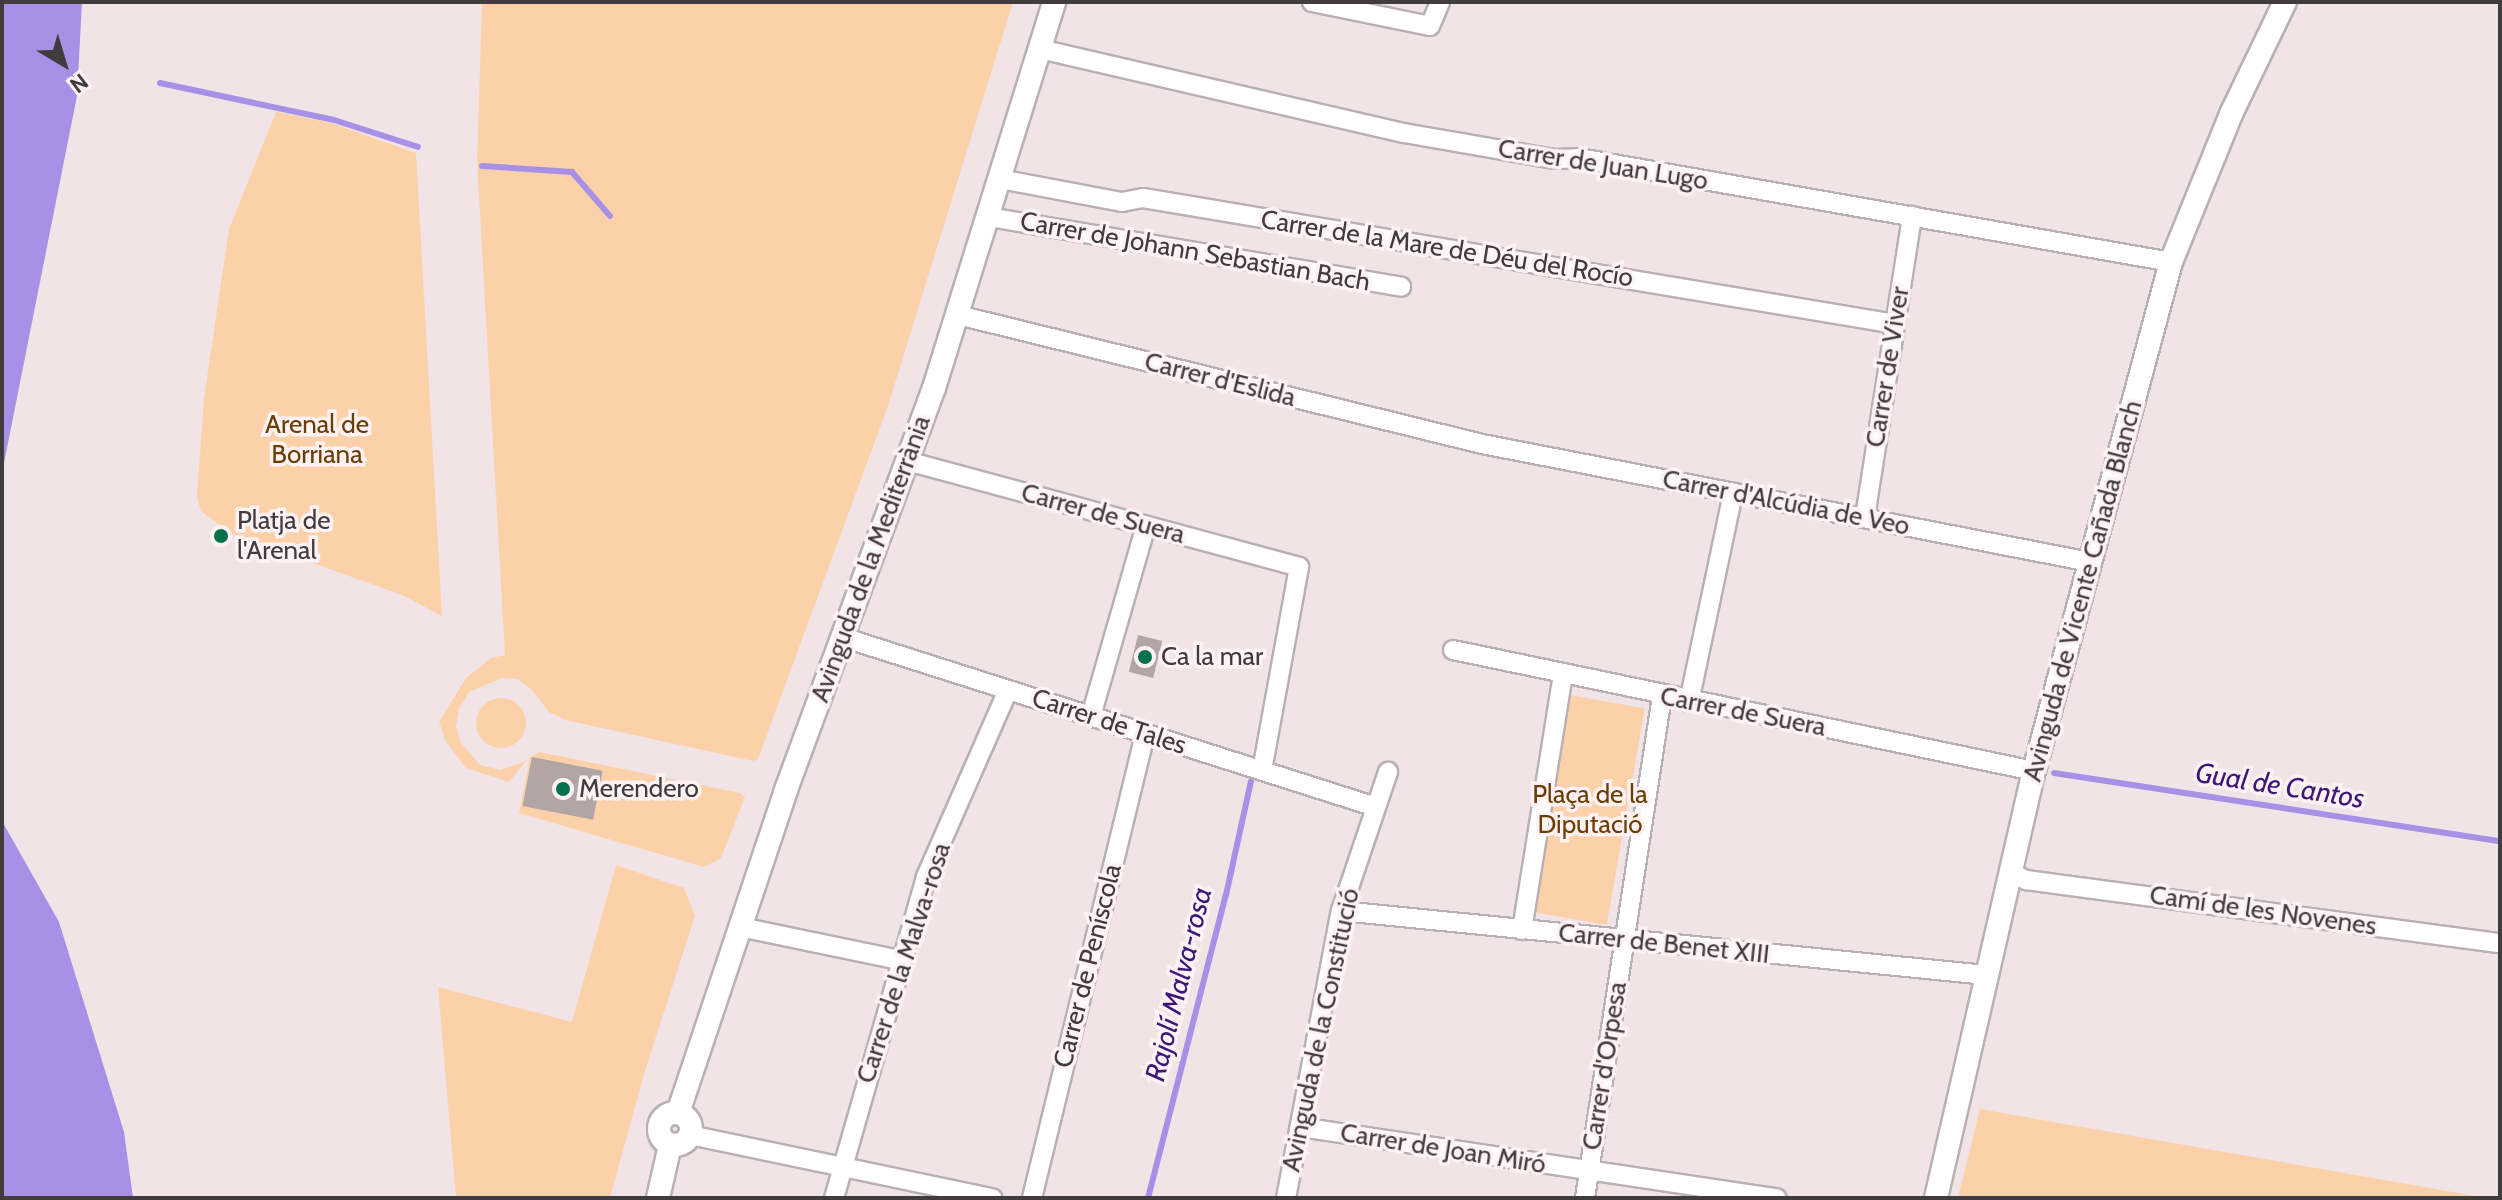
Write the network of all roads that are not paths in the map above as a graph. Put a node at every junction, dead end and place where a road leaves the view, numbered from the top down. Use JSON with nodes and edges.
{"nodes":[{"id":1,"x":1054,"y":2,"type":"edge"},
{"id":2,"x":1312,"y":2,"type":"edge"},
{"id":3,"x":1440,"y":2,"type":"edge"},
{"id":4,"x":2285,"y":2,"type":"edge"},
{"id":5,"x":1040,"y":49,"type":"junction"},
{"id":6,"x":1000,"y":179,"type":"junction"},
{"id":7,"x":1912,"y":216,"type":"junction"},
{"id":8,"x":989,"y":217,"type":"junction"},
{"id":9,"x":2171,"y":262,"type":"junction"},
{"id":10,"x":1401,"y":287,"type":"dead end"},
{"id":11,"x":958,"y":315,"type":"junction"},
{"id":12,"x":1895,"y":324,"type":"junction"},
{"id":13,"x":1482,"y":444,"type":"joint"},
{"id":14,"x":907,"y":461,"type":"junction"},
{"id":15,"x":1733,"y":493,"type":"junction"},
{"id":16,"x":1865,"y":517,"type":"junction"},
{"id":17,"x":1146,"y":526,"type":"junction"},
{"id":18,"x":2090,"y":562,"type":"junction"},
{"id":19,"x":842,"y":637,"type":"junction"},
{"id":20,"x":1453,"y":650,"type":"dead end"},
{"id":21,"x":1563,"y":674,"type":"junction"},
{"id":22,"x":1008,"y":690,"type":"junction"},
{"id":23,"x":1662,"y":696,"type":"junction"},
{"id":24,"x":1689,"y":702,"type":"junction"},
{"id":25,"x":1091,"y":716,"type":"junction"},
{"id":26,"x":1145,"y":733,"type":"junction"},
{"id":27,"x":1262,"y":771,"type":"junction"},
{"id":28,"x":2034,"y":771,"type":"junction"},
{"id":29,"x":1388,"y":772,"type":"dead end"},
{"id":30,"x":1376,"y":807,"type":"junction"},
{"id":31,"x":2018,"y":877,"type":"junction"},
{"id":32,"x":1341,"y":911,"type":"junction"},
{"id":33,"x":740,"y":927,"type":"junction"},
{"id":34,"x":1522,"y":930,"type":"junction"},
{"id":35,"x":1624,"y":941,"type":"junction"},
{"id":36,"x":2500,"y":943,"type":"edge"},
{"id":37,"x":900,"y":960,"type":"junction"},
{"id":38,"x":1987,"y":975,"type":"junction"},
{"id":39,"x":1300,"y":1127,"type":"junction"},
{"id":40,"x":680,"y":1140,"type":"junction"},
{"id":41,"x":841,"y":1167,"type":"junction"},
{"id":42,"x":1589,"y":1171,"type":"junction"},
{"id":43,"x":658,"y":1198,"type":"edge"},
{"id":44,"x":834,"y":1198,"type":"edge"},
{"id":45,"x":992,"y":1198,"type":"edge"},
{"id":46,"x":1032,"y":1198,"type":"edge"},
{"id":47,"x":1286,"y":1198,"type":"edge"},
{"id":48,"x":1585,"y":1198,"type":"edge"},
{"id":49,"x":1777,"y":1198,"type":"edge"},
{"id":50,"x":1936,"y":1198,"type":"edge"}],
"edges":[{"from":1,"to":5,"type":"street","name":"Avinguda de la Mediterrània"},
{"from":2,"to":3,"type":"street"},
{"from":4,"to":9,"type":"street","name":"Avinguda de Vicente Cañada Blanch"},
{"from":5,"to":6,"type":"street","name":"Avinguda de la Mediterrània"},
{"from":5,"to":7,"type":"street","name":"Carrer de Juan Lugo"},
{"from":6,"to":8,"type":"street","name":"Avinguda de la Mediterrània"},
{"from":6,"to":12,"type":"street","name":"Carrer de la Mare de Déu del Rocío"},
{"from":7,"to":9,"type":"street","name":"Carrer de Juan Lugo"},
{"from":7,"to":12,"type":"street","name":"Carrer de Viver"},
{"from":8,"to":10,"type":"street","name":"Carrer de Johann Sebastian Bach"},
{"from":8,"to":11,"type":"street","name":"Avinguda de la Mediterrània"},
{"from":9,"to":18,"type":"street","name":"Avinguda de Vicente Cañada Blanch"},
{"from":11,"to":13,"type":"street","name":"Carrer d'Eslida"},
{"from":11,"to":14,"type":"street","name":"Avinguda de la Mediterrània"},
{"from":12,"to":16,"type":"street","name":"Carrer de Viver"},
{"from":13,"to":15,"type":"street","name":"Carrer d'Alcúdia de Veo"},
{"from":14,"to":17,"type":"street","name":"Carrer de Suera"},
{"from":14,"to":19,"type":"street","name":"Avinguda de la Mediterrània"},
{"from":15,"to":16,"type":"street","name":"Carrer d'Alcúdia de Veo"},
{"from":15,"to":24,"type":"street"},
{"from":16,"to":18,"type":"street","name":"Carrer d'Alcúdia de Veo"},
{"from":17,"to":25,"type":"street"},
{"from":17,"to":27,"type":"street","name":"Carrer de Suera"},
{"from":18,"to":28,"type":"street","name":"Avinguda de Vicente Cañada Blanch"},
{"from":19,"to":22,"type":"street","name":"Carrer de Tales"},
{"from":19,"to":33,"type":"street","name":"Avinguda de la Mediterrània"},
{"from":20,"to":21,"type":"street","name":"Carrer de Suera"},
{"from":21,"to":23,"type":"street","name":"Carrer de Suera"},
{"from":21,"to":34,"type":"street"},
{"from":22,"to":25,"type":"street","name":"Carrer de Tales"},
{"from":22,"to":37,"type":"street","name":"Carrer de la Malva-rosa"},
{"from":23,"to":24,"type":"street","name":"Carrer de Suera"},
{"from":23,"to":35,"type":"street","name":"Carrer d'Orpesa"},
{"from":24,"to":28,"type":"street","name":"Carrer de Suera"},
{"from":25,"to":26,"type":"street","name":"Carrer de Tales"},
{"from":26,"to":27,"type":"street","name":"Carrer de Tales"},
{"from":26,"to":46,"type":"street","name":"Carrer de Peníscola"},
{"from":27,"to":30,"type":"street","name":"Carrer de Tales"},
{"from":28,"to":31,"type":"street","name":"Avinguda de Vicente Cañada Blanch"},
{"from":29,"to":30,"type":"street","name":"Avinguda de la Constitució"},
{"from":30,"to":32,"type":"street","name":"Avinguda de la Constitució"},
{"from":31,"to":36,"type":"street","name":"Camí de les Novenes"},
{"from":31,"to":38,"type":"street","name":"Avinguda de Vicente Cañada Blanch"},
{"from":32,"to":34,"type":"street","name":"Carrer de Benet XIII"},
{"from":32,"to":39,"type":"street","name":"Avinguda de la Constitució"},
{"from":33,"to":37,"type":"street"},
{"from":33,"to":40,"type":"street","name":"Avinguda de la Mediterrània"},
{"from":34,"to":35,"type":"street","name":"Carrer de Benet XIII"},
{"from":35,"to":38,"type":"street","name":"Carrer de Benet XIII"},
{"from":35,"to":42,"type":"street","name":"Carrer d'Orpesa"},
{"from":37,"to":41,"type":"street","name":"Carrer de la Malva-rosa"},
{"from":38,"to":50,"type":"street","name":"Avinguda de Vicente Cañada Blanch"},
{"from":39,"to":42,"type":"street","name":"Carrer de Joan Miró"},
{"from":39,"to":47,"type":"street","name":"Avinguda de la Constitució"},
{"from":40,"to":41,"type":"street"},
{"from":40,"to":43,"type":"street"},
{"from":41,"to":44,"type":"street","name":"Carrer de la Malva-rosa"},
{"from":41,"to":45,"type":"street"},
{"from":42,"to":48,"type":"street","name":"Carrer d'Orpesa"},
{"from":42,"to":49,"type":"street","name":"Carrer de Joan Miró"}]}
